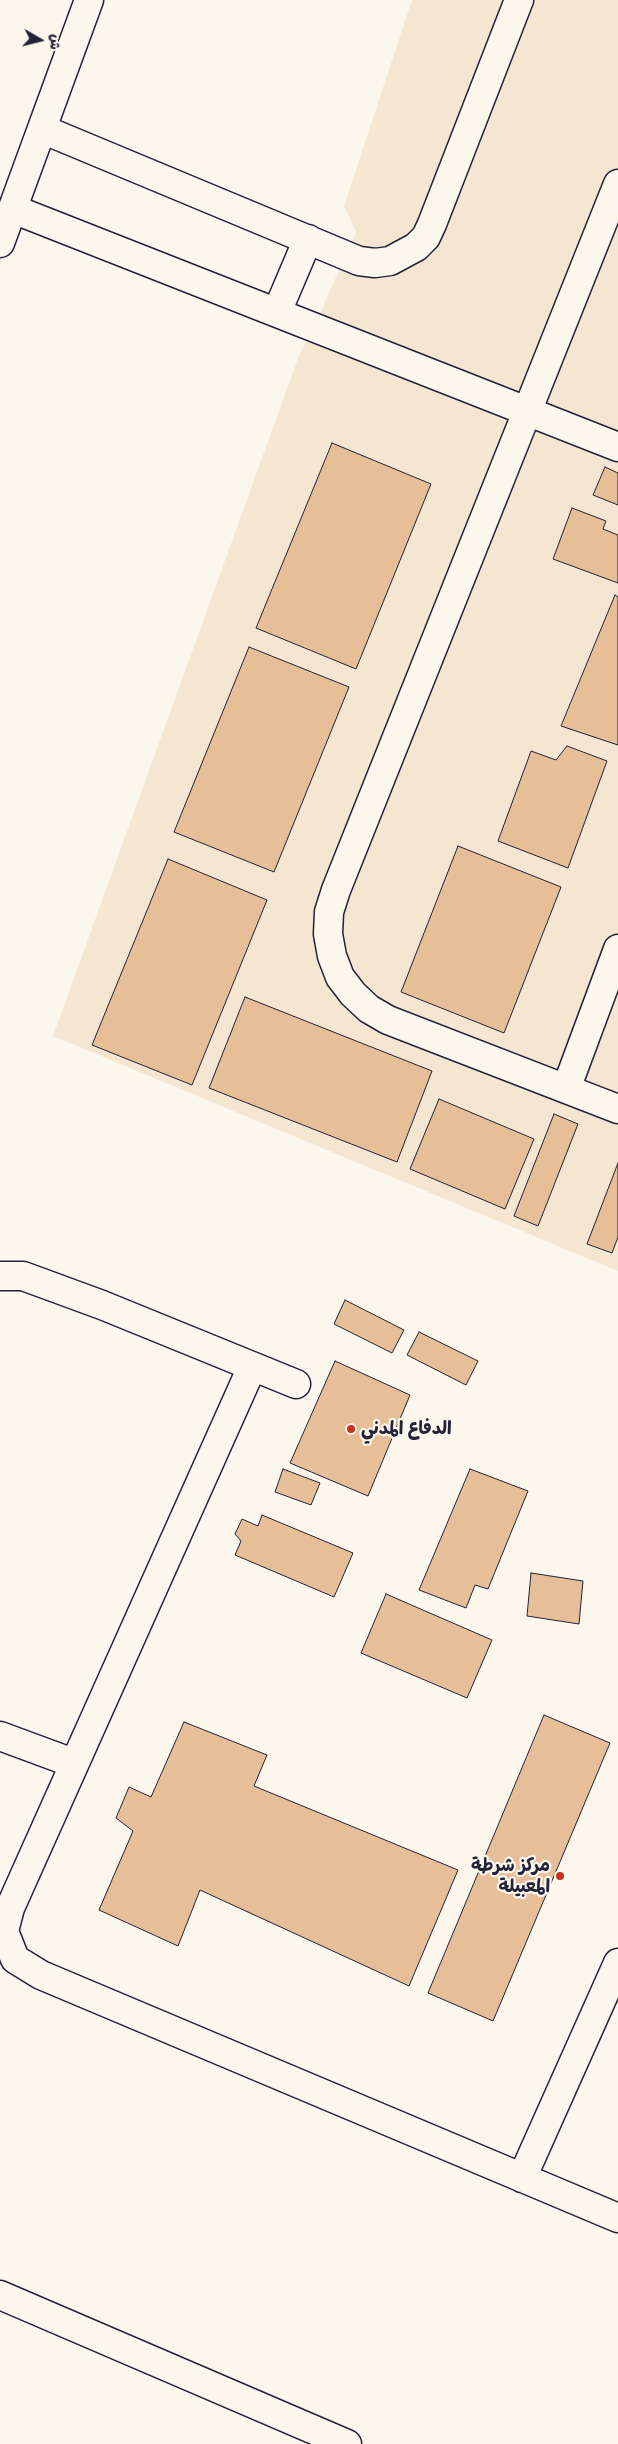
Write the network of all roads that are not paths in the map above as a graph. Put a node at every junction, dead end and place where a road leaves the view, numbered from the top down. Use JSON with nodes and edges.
{"nodes":[{"id":1,"x":89,"y":0,"type":"edge"},
{"id":2,"x":519,"y":0,"type":"edge"},
{"id":3,"x":42,"y":129,"type":"junction"},
{"id":4,"x":618,"y":184,"type":"edge"},
{"id":5,"x":13,"y":209,"type":"junction"},
{"id":6,"x":308,"y":239,"type":"junction"},
{"id":7,"x":0,"y":244,"type":"edge"},
{"id":8,"x":277,"y":312,"type":"junction"},
{"id":9,"x":527,"y":411,"type":"junction"},
{"id":10,"x":618,"y":447,"type":"edge"},
{"id":11,"x":618,"y":949,"type":"edge"},
{"id":12,"x":566,"y":1089,"type":"junction"},
{"id":13,"x":618,"y":1109,"type":"edge"},
{"id":14,"x":0,"y":1276,"type":"edge"},
{"id":15,"x":252,"y":1367,"type":"junction"},
{"id":16,"x":296,"y":1384,"type":"dead end"},
{"id":17,"x":0,"y":1736,"type":"edge"},
{"id":18,"x":73,"y":1763,"type":"junction"},
{"id":19,"x":618,"y":1963,"type":"edge"},
{"id":20,"x":522,"y":2178,"type":"junction"},
{"id":21,"x":618,"y":2218,"type":"edge"},
{"id":22,"x":0,"y":2295,"type":"edge"},
{"id":23,"x":347,"y":2444,"type":"edge"}],
"edges":[{"from":1,"to":3,"type":"street"},
{"from":2,"to":6,"type":"street"},
{"from":3,"to":5,"type":"street"},
{"from":3,"to":6,"type":"street"},
{"from":4,"to":9,"type":"street"},
{"from":5,"to":7,"type":"street"},
{"from":5,"to":8,"type":"street"},
{"from":6,"to":8,"type":"street"},
{"from":8,"to":9,"type":"street"},
{"from":9,"to":10,"type":"street"},
{"from":9,"to":12,"type":"street"},
{"from":11,"to":12,"type":"street"},
{"from":12,"to":13,"type":"street"},
{"from":14,"to":15,"type":"street"},
{"from":15,"to":16,"type":"street"},
{"from":15,"to":18,"type":"street"},
{"from":17,"to":18,"type":"street"},
{"from":18,"to":20,"type":"street"},
{"from":19,"to":20,"type":"street"},
{"from":20,"to":21,"type":"street"},
{"from":22,"to":23,"type":"street"}]}
